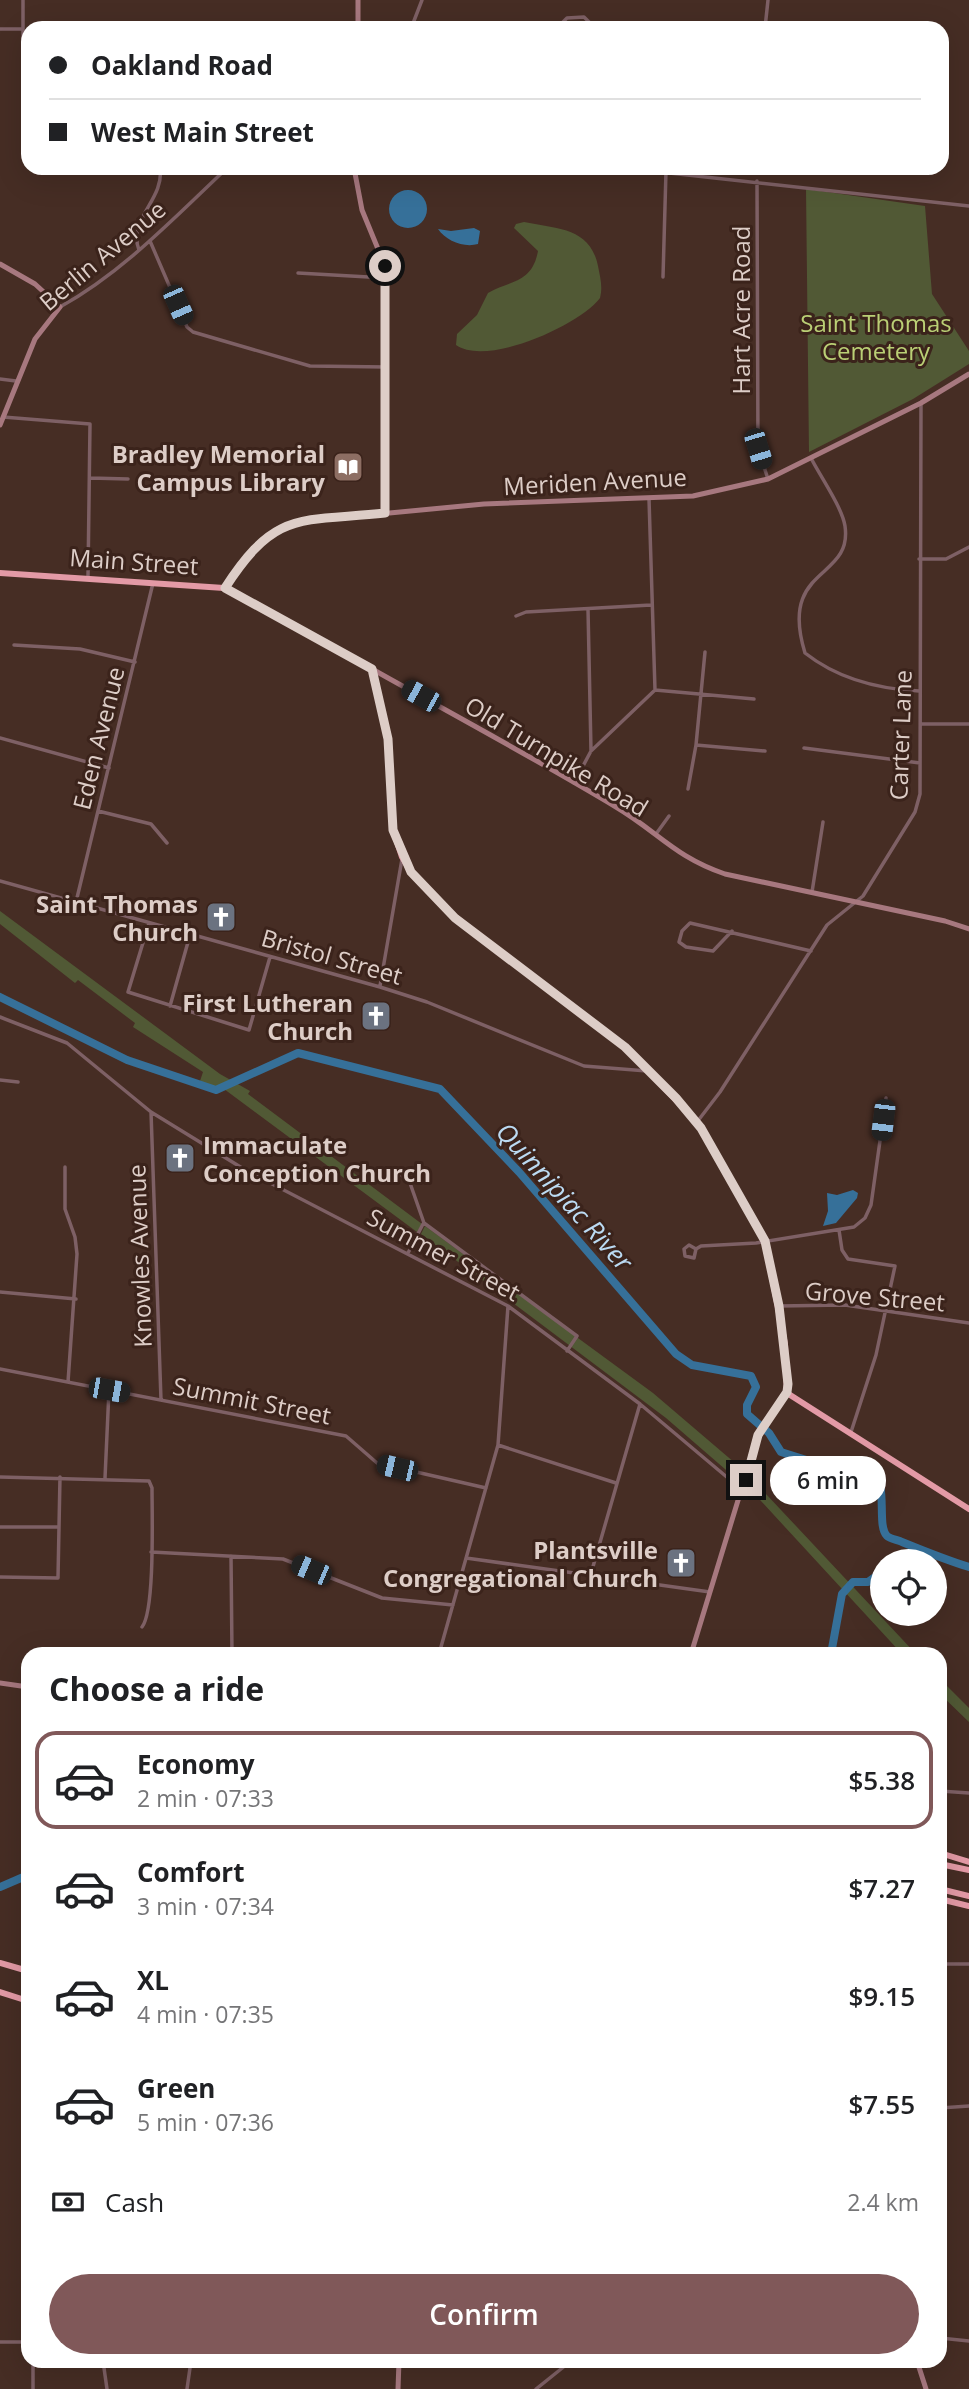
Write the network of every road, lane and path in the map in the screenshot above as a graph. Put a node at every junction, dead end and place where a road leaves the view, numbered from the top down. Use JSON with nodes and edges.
{"nodes":[{"id":1,"x":23,"y":0,"type":"edge"},
{"id":2,"x":358,"y":0,"type":"edge"},
{"id":3,"x":422,"y":0,"type":"edge"},
{"id":4,"x":768,"y":0,"type":"edge"},
{"id":5,"x":23,"y":21,"type":"edge"},
{"id":6,"x":358,"y":21,"type":"edge"},
{"id":7,"x":416,"y":21,"type":"edge"},
{"id":8,"x":564,"y":21,"type":"edge"},
{"id":9,"x":588,"y":21,"type":"edge"},
{"id":10,"x":766,"y":21,"type":"edge"},
{"id":11,"x":0,"y":29,"type":"edge"},
{"id":12,"x":21,"y":29,"type":"edge"},
{"id":13,"x":159,"y":175,"type":"edge"},
{"id":14,"x":220,"y":175,"type":"edge"},
{"id":15,"x":355,"y":175,"type":"edge"},
{"id":16,"x":666,"y":175,"type":"edge"},
{"id":17,"x":696,"y":175,"type":"edge"},
{"id":18,"x":757,"y":181,"type":"junction"},
{"id":19,"x":969,"y":206,"type":"edge"},
{"id":20,"x":149,"y":241,"type":"junction"},
{"id":21,"x":139,"y":250,"type":"junction"},
{"id":22,"x":0,"y":264,"type":"edge"},
{"id":23,"x":298,"y":273,"type":"dead end"},
{"id":24,"x":663,"y":277,"type":"dead end"},
{"id":25,"x":386,"y":278,"type":"junction"},
{"id":26,"x":60,"y":307,"type":"junction"},
{"id":27,"x":386,"y":367,"type":"junction"},
{"id":28,"x":969,"y":373,"type":"edge"},
{"id":29,"x":0,"y":379,"type":"edge"},
{"id":30,"x":16,"y":381,"type":"junction"},
{"id":31,"x":921,"y":403,"type":"junction"},
{"id":32,"x":3,"y":417,"type":"junction"},
{"id":33,"x":0,"y":425,"type":"edge"},
{"id":34,"x":811,"y":458,"type":"junction"},
{"id":35,"x":90,"y":478,"type":"junction"},
{"id":36,"x":128,"y":479,"type":"dead end"},
{"id":37,"x":768,"y":479,"type":"junction"},
{"id":38,"x":649,"y":499,"type":"junction"},
{"id":39,"x":385,"y":513,"type":"junction"},
{"id":40,"x":969,"y":547,"type":"edge"},
{"id":41,"x":919,"y":559,"type":"junction"},
{"id":42,"x":0,"y":573,"type":"edge"},
{"id":43,"x":88,"y":577,"type":"junction"},
{"id":44,"x":153,"y":581,"type":"junction"},
{"id":45,"x":225,"y":588,"type":"junction"},
{"id":46,"x":650,"y":606,"type":"junction"},
{"id":47,"x":588,"y":609,"type":"junction"},
{"id":48,"x":516,"y":616,"type":"dead end"},
{"id":49,"x":14,"y":645,"type":"dead end"},
{"id":50,"x":705,"y":652,"type":"dead end"},
{"id":51,"x":135,"y":662,"type":"junction"},
{"id":52,"x":372,"y":669,"type":"junction"},
{"id":53,"x":655,"y":690,"type":"junction"},
{"id":54,"x":919,"y":691,"type":"junction"},
{"id":55,"x":701,"y":694,"type":"junction"},
{"id":56,"x":754,"y":699,"type":"dead end"},
{"id":57,"x":920,"y":724,"type":"junction"},
{"id":58,"x":969,"y":724,"type":"edge"},
{"id":59,"x":0,"y":738,"type":"edge"},
{"id":60,"x":696,"y":745,"type":"junction"},
{"id":61,"x":803,"y":748,"type":"dead end"},
{"id":62,"x":591,"y":751,"type":"junction"},
{"id":63,"x":765,"y":751,"type":"dead end"},
{"id":64,"x":920,"y":763,"type":"junction"},
{"id":65,"x":109,"y":768,"type":"junction"},
{"id":66,"x":574,"y":783,"type":"junction"},
{"id":67,"x":688,"y":789,"type":"dead end"},
{"id":68,"x":98,"y":811,"type":"junction"},
{"id":69,"x":669,"y":816,"type":"dead end"},
{"id":70,"x":823,"y":822,"type":"dead end"},
{"id":71,"x":655,"y":836,"type":"junction"},
{"id":72,"x":167,"y":843,"type":"dead end"},
{"id":73,"x":402,"y":857,"type":"junction"},
{"id":74,"x":0,"y":881,"type":"edge"},
{"id":75,"x":812,"y":892,"type":"junction"},
{"id":76,"x":76,"y":902,"type":"junction"},
{"id":77,"x":857,"y":902,"type":"junction"},
{"id":78,"x":149,"y":923,"type":"junction"},
{"id":79,"x":969,"y":929,"type":"edge"},
{"id":80,"x":732,"y":931,"type":"junction"},
{"id":81,"x":190,"y":935,"type":"junction"},
{"id":82,"x":811,"y":951,"type":"junction"},
{"id":83,"x":270,"y":957,"type":"junction"},
{"id":84,"x":380,"y":987,"type":"junction"},
{"id":85,"x":170,"y":1006,"type":"junction"},
{"id":86,"x":0,"y":1017,"type":"edge"},
{"id":87,"x":649,"y":1071,"type":"junction"},
{"id":88,"x":0,"y":1080,"type":"edge"},
{"id":89,"x":18,"y":1082,"type":"dead end"},
{"id":90,"x":886,"y":1098,"type":"dead end"},
{"id":91,"x":152,"y":1112,"type":"junction"},
{"id":92,"x":697,"y":1122,"type":"junction"},
{"id":93,"x":65,"y":1167,"type":"dead end"},
{"id":94,"x":399,"y":1173,"type":"dead end"},
{"id":95,"x":424,"y":1223,"type":"junction"},
{"id":96,"x":839,"y":1230,"type":"junction"},
{"id":97,"x":765,"y":1241,"type":"junction"},
{"id":98,"x":696,"y":1249,"type":"dead end"},
{"id":99,"x":408,"y":1253,"type":"junction"},
{"id":100,"x":0,"y":1292,"type":"edge"},
{"id":101,"x":76,"y":1299,"type":"junction"},
{"id":102,"x":508,"y":1306,"type":"junction"},
{"id":103,"x":779,"y":1306,"type":"junction"},
{"id":104,"x":885,"y":1312,"type":"junction"},
{"id":105,"x":969,"y":1323,"type":"edge"},
{"id":106,"x":567,"y":1351,"type":"junction"},
{"id":107,"x":0,"y":1369,"type":"edge"},
{"id":108,"x":68,"y":1382,"type":"junction"},
{"id":109,"x":109,"y":1390,"type":"junction"},
{"id":110,"x":787,"y":1392,"type":"junction"},
{"id":111,"x":161,"y":1400,"type":"junction"},
{"id":112,"x":639,"y":1404,"type":"junction"},
{"id":113,"x":851,"y":1432,"type":"junction"},
{"id":114,"x":498,"y":1445,"type":"junction"},
{"id":115,"x":0,"y":1477,"type":"edge"},
{"id":116,"x":60,"y":1477,"type":"junction"},
{"id":117,"x":105,"y":1478,"type":"junction"},
{"id":118,"x":617,"y":1484,"type":"junction"},
{"id":119,"x":486,"y":1488,"type":"junction"},
{"id":120,"x":743,"y":1490,"type":"junction"},
{"id":121,"x":969,"y":1509,"type":"edge"},
{"id":122,"x":0,"y":1527,"type":"edge"},
{"id":123,"x":59,"y":1527,"type":"junction"},
{"id":124,"x":151,"y":1552,"type":"junction"},
{"id":125,"x":231,"y":1556,"type":"junction"},
{"id":126,"x":466,"y":1558,"type":"junction"},
{"id":127,"x":0,"y":1577,"type":"edge"},
{"id":128,"x":590,"y":1577,"type":"junction"},
{"id":129,"x":711,"y":1592,"type":"junction"},
{"id":130,"x":453,"y":1605,"type":"junction"},
{"id":131,"x":142,"y":1627,"type":"dead end"},
{"id":132,"x":233,"y":1647,"type":"edge"},
{"id":133,"x":441,"y":1647,"type":"edge"},
{"id":134,"x":693,"y":1647,"type":"edge"},
{"id":135,"x":0,"y":1683,"type":"edge"},
{"id":136,"x":21,"y":1686,"type":"edge"},
{"id":137,"x":947,"y":1791,"type":"edge"},
{"id":138,"x":969,"y":1793,"type":"edge"},
{"id":139,"x":947,"y":1855,"type":"edge"},
{"id":140,"x":969,"y":1862,"type":"edge"},
{"id":141,"x":947,"y":1865,"type":"edge"},
{"id":142,"x":969,"y":1870,"type":"edge"},
{"id":143,"x":947,"y":1891,"type":"edge"},
{"id":144,"x":969,"y":1896,"type":"edge"},
{"id":145,"x":947,"y":1901,"type":"edge"},
{"id":146,"x":969,"y":1906,"type":"edge"},
{"id":147,"x":0,"y":1963,"type":"edge"},
{"id":148,"x":947,"y":1964,"type":"edge"},
{"id":149,"x":969,"y":1964,"type":"edge"},
{"id":150,"x":21,"y":1969,"type":"edge"},
{"id":151,"x":0,"y":1992,"type":"edge"},
{"id":152,"x":21,"y":1999,"type":"edge"},
{"id":153,"x":969,"y":2106,"type":"edge"},
{"id":154,"x":947,"y":2108,"type":"edge"},
{"id":155,"x":947,"y":2338,"type":"edge"},
{"id":156,"x":969,"y":2341,"type":"edge"},
{"id":157,"x":0,"y":2342,"type":"edge"},
{"id":158,"x":21,"y":2342,"type":"edge"},
{"id":159,"x":33,"y":2368,"type":"edge"},
{"id":160,"x":104,"y":2368,"type":"edge"},
{"id":161,"x":190,"y":2368,"type":"edge"},
{"id":162,"x":399,"y":2368,"type":"edge"},
{"id":163,"x":562,"y":2368,"type":"edge"},
{"id":164,"x":919,"y":2368,"type":"edge"},
{"id":165,"x":33,"y":2389,"type":"edge"},
{"id":166,"x":107,"y":2389,"type":"edge"},
{"id":167,"x":187,"y":2389,"type":"edge"},
{"id":168,"x":398,"y":2389,"type":"edge"},
{"id":169,"x":536,"y":2389,"type":"edge"},
{"id":170,"x":926,"y":2389,"type":"edge"}],
"edges":[{"from":1,"to":5,"type":"street"},
{"from":2,"to":6,"type":"main road"},
{"from":3,"to":7,"type":"street"},
{"from":4,"to":10,"type":"street"},
{"from":8,"to":9,"type":"street"},
{"from":11,"to":12,"type":"street"},
{"from":13,"to":21,"type":"street"},
{"from":14,"to":20,"type":"street","name":"Berlin Avenue"},
{"from":15,"to":25,"type":"main road"},
{"from":16,"to":24,"type":"street"},
{"from":17,"to":18,"type":"street"},
{"from":18,"to":19,"type":"street"},
{"from":18,"to":37,"type":"street","name":"Hart Acre Road"},
{"from":20,"to":21,"type":"street","name":"Berlin Avenue"},
{"from":20,"to":27,"type":"street"},
{"from":21,"to":26,"type":"street","name":"Berlin Avenue"},
{"from":22,"to":26,"type":"main road"},
{"from":23,"to":25,"type":"street"},
{"from":25,"to":27,"type":"main road"},
{"from":26,"to":30,"type":"main road","name":"Berlin Avenue"},
{"from":27,"to":39,"type":"main road"},
{"from":28,"to":31,"type":"main road","name":"Meriden Avenue"},
{"from":29,"to":30,"type":"street"},
{"from":30,"to":32,"type":"main road","name":"Berlin Avenue"},
{"from":31,"to":34,"type":"main road","name":"Meriden Avenue"},
{"from":31,"to":41,"type":"street","name":"Carter Lane"},
{"from":32,"to":33,"type":"main road","name":"Berlin Avenue"},
{"from":32,"to":35,"type":"street"},
{"from":34,"to":37,"type":"main road","name":"Meriden Avenue"},
{"from":34,"to":54,"type":"street"},
{"from":35,"to":36,"type":"street"},
{"from":35,"to":43,"type":"street"},
{"from":37,"to":38,"type":"main road","name":"Meriden Avenue"},
{"from":38,"to":39,"type":"main road","name":"Meriden Avenue"},
{"from":38,"to":46,"type":"street"},
{"from":39,"to":45,"type":"main road","name":"Meriden Avenue"},
{"from":40,"to":41,"type":"street"},
{"from":41,"to":54,"type":"street","name":"Carter Lane"},
{"from":42,"to":43,"type":"highway","name":"Main Street"},
{"from":43,"to":44,"type":"highway","name":"Main Street"},
{"from":44,"to":45,"type":"highway","name":"Main Street"},
{"from":44,"to":51,"type":"street","name":"Eden Avenue"},
{"from":45,"to":52,"type":"highway","name":"Main Street"},
{"from":46,"to":47,"type":"street"},
{"from":46,"to":53,"type":"street"},
{"from":47,"to":48,"type":"street"},
{"from":47,"to":62,"type":"street"},
{"from":49,"to":51,"type":"street"},
{"from":50,"to":55,"type":"street"},
{"from":51,"to":65,"type":"street","name":"Eden Avenue"},
{"from":52,"to":66,"type":"main road","name":"Old Turnpike Road"},
{"from":52,"to":73,"type":"highway"},
{"from":53,"to":55,"type":"street"},
{"from":53,"to":62,"type":"street"},
{"from":54,"to":57,"type":"street","name":"Carter Lane"},
{"from":55,"to":56,"type":"street"},
{"from":55,"to":60,"type":"street"},
{"from":57,"to":58,"type":"street"},
{"from":57,"to":64,"type":"street","name":"Carter Lane"},
{"from":59,"to":65,"type":"street"},
{"from":60,"to":63,"type":"street"},
{"from":60,"to":67,"type":"street"},
{"from":61,"to":64,"type":"street"},
{"from":62,"to":66,"type":"street"},
{"from":64,"to":77,"type":"street","name":"Carter Lane"},
{"from":65,"to":68,"type":"street","name":"Eden Avenue"},
{"from":66,"to":71,"type":"main road","name":"Old Turnpike Road"},
{"from":68,"to":72,"type":"street"},
{"from":68,"to":76,"type":"street","name":"Eden Avenue"},
{"from":69,"to":71,"type":"street"},
{"from":70,"to":75,"type":"street"},
{"from":71,"to":75,"type":"main road","name":"Old Turnpike Road"},
{"from":73,"to":84,"type":"street"},
{"from":73,"to":87,"type":"highway"},
{"from":74,"to":76,"type":"street","name":"Bristol Street"},
{"from":75,"to":77,"type":"main road","name":"Old Turnpike Road"},
{"from":76,"to":78,"type":"street","name":"Bristol Street"},
{"from":77,"to":79,"type":"main road","name":"Old Turnpike Road"},
{"from":77,"to":82,"type":"street","name":"Carter Lane"},
{"from":78,"to":81,"type":"street","name":"Bristol Street"},
{"from":78,"to":85,"type":"street"},
{"from":80,"to":80,"type":"street"},
{"from":80,"to":82,"type":"street"},
{"from":81,"to":83,"type":"street","name":"Bristol Street"},
{"from":81,"to":85,"type":"street"},
{"from":82,"to":92,"type":"street","name":"Carter Lane"},
{"from":83,"to":84,"type":"street","name":"Bristol Street"},
{"from":83,"to":85,"type":"street"},
{"from":84,"to":87,"type":"street","name":"Bristol Street"},
{"from":86,"to":91,"type":"street","name":"Summer Street"},
{"from":87,"to":92,"type":"highway"},
{"from":88,"to":89,"type":"street"},
{"from":90,"to":96,"type":"street"},
{"from":91,"to":99,"type":"street","name":"Summer Street"},
{"from":91,"to":111,"type":"street","name":"Knowles Avenue"},
{"from":92,"to":97,"type":"highway"},
{"from":93,"to":101,"type":"street"},
{"from":94,"to":95,"type":"street"},
{"from":95,"to":99,"type":"street"},
{"from":95,"to":106,"type":"street"},
{"from":96,"to":97,"type":"street"},
{"from":96,"to":104,"type":"street"},
{"from":97,"to":98,"type":"street"},
{"from":97,"to":103,"type":"highway"},
{"from":99,"to":102,"type":"street","name":"Summer Street"},
{"from":100,"to":101,"type":"street"},
{"from":101,"to":108,"type":"street"},
{"from":102,"to":106,"type":"street","name":"Summer Street"},
{"from":102,"to":114,"type":"street"},
{"from":103,"to":104,"type":"street","name":"Grove Street"},
{"from":103,"to":110,"type":"highway"},
{"from":104,"to":105,"type":"street","name":"Grove Street"},
{"from":104,"to":113,"type":"street"},
{"from":106,"to":112,"type":"street","name":"Summer Street"},
{"from":107,"to":108,"type":"street","name":"Summit Street"},
{"from":108,"to":109,"type":"street","name":"Summit Street"},
{"from":109,"to":111,"type":"street","name":"Summit Street"},
{"from":109,"to":117,"type":"street"},
{"from":110,"to":113,"type":"highway"},
{"from":110,"to":120,"type":"main road"},
{"from":111,"to":119,"type":"street","name":"Summit Street"},
{"from":112,"to":118,"type":"street"},
{"from":112,"to":120,"type":"street","name":"Summer Street"},
{"from":113,"to":121,"type":"highway"},
{"from":114,"to":118,"type":"street"},
{"from":114,"to":119,"type":"street"},
{"from":115,"to":116,"type":"street"},
{"from":116,"to":117,"type":"street"},
{"from":116,"to":123,"type":"street"},
{"from":117,"to":124,"type":"street"},
{"from":118,"to":128,"type":"street"},
{"from":119,"to":126,"type":"street"},
{"from":120,"to":129,"type":"main road"},
{"from":122,"to":123,"type":"street"},
{"from":123,"to":127,"type":"street"},
{"from":124,"to":125,"type":"street"},
{"from":124,"to":131,"type":"street"},
{"from":125,"to":130,"type":"street"},
{"from":125,"to":132,"type":"street"},
{"from":126,"to":128,"type":"street"},
{"from":126,"to":130,"type":"street"},
{"from":128,"to":129,"type":"street"},
{"from":129,"to":134,"type":"main road"},
{"from":130,"to":133,"type":"street"},
{"from":135,"to":136,"type":"main road"},
{"from":137,"to":138,"type":"street"},
{"from":139,"to":140,"type":"highway"},
{"from":141,"to":142,"type":"highway"},
{"from":143,"to":144,"type":"highway"},
{"from":145,"to":146,"type":"highway"},
{"from":147,"to":150,"type":"highway"},
{"from":148,"to":149,"type":"street"},
{"from":151,"to":152,"type":"highway"},
{"from":153,"to":154,"type":"street"},
{"from":155,"to":156,"type":"street"},
{"from":157,"to":158,"type":"street"},
{"from":159,"to":165,"type":"street"},
{"from":160,"to":166,"type":"street"},
{"from":161,"to":167,"type":"street"},
{"from":162,"to":168,"type":"main road"},
{"from":163,"to":169,"type":"street"},
{"from":164,"to":170,"type":"main road"}]}
